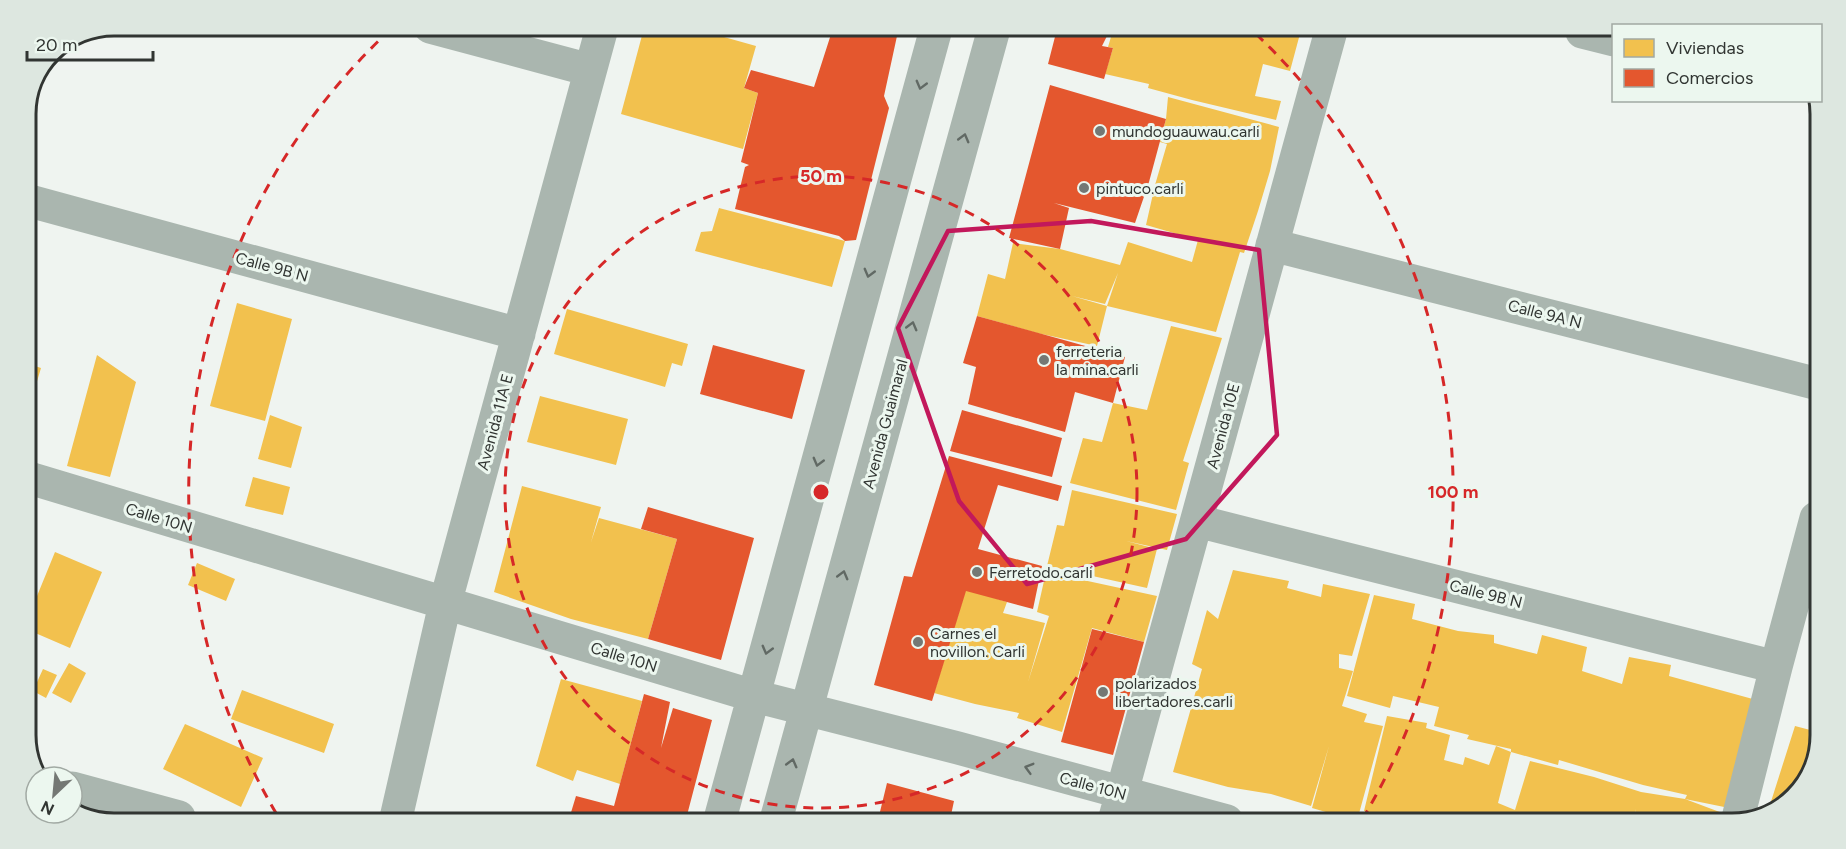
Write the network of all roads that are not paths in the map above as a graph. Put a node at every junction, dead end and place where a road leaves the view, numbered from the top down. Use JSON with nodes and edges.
{"nodes":[{"id":1,"x":463,"y":36,"type":"edge"},
{"id":2,"x":599,"y":36,"type":"edge"},
{"id":3,"x":934,"y":36,"type":"edge"},
{"id":4,"x":992,"y":36,"type":"edge"},
{"id":5,"x":1331,"y":36,"type":"edge"},
{"id":6,"x":590,"y":70,"type":"junction"},
{"id":7,"x":36,"y":203,"type":"edge"},
{"id":8,"x":1272,"y":245,"type":"junction"},
{"id":9,"x":519,"y":334,"type":"junction"},
{"id":10,"x":1810,"y":382,"type":"edge"},
{"id":11,"x":36,"y":480,"type":"edge"},
{"id":12,"x":1197,"y":521,"type":"junction"},
{"id":13,"x":1810,"y":540,"type":"edge"},
{"id":14,"x":445,"y":604,"type":"junction"},
{"id":15,"x":1776,"y":667,"type":"junction"},
{"id":16,"x":754,"y":696,"type":"junction"},
{"id":17,"x":806,"y":711,"type":"junction"},
{"id":18,"x":84,"y":791,"type":"edge"},
{"id":19,"x":1118,"y":807,"type":"edge"},
{"id":20,"x":164,"y":813,"type":"edge"},
{"id":21,"x":397,"y":813,"type":"edge"},
{"id":22,"x":722,"y":813,"type":"edge"},
{"id":23,"x":778,"y":813,"type":"edge"},
{"id":24,"x":1165,"y":813,"type":"edge"},
{"id":25,"x":1739,"y":813,"type":"edge"}],
"edges":[{"from":1,"to":6,"type":"street"},
{"from":2,"to":6,"type":"street","name":"Avenida 11A E"},
{"from":3,"to":16,"type":"street","one_way":true},
{"from":17,"to":4,"type":"street","name":"Avenida Guaimaral","one_way":true},
{"from":5,"to":8,"type":"street","name":"Avenida 10E"},
{"from":6,"to":9,"type":"street","name":"Avenida 11A E"},
{"from":7,"to":9,"type":"street","name":"Calle 9B N"},
{"from":8,"to":10,"type":"street","name":"Calle 9A N"},
{"from":8,"to":12,"type":"street","name":"Avenida 10E"},
{"from":9,"to":14,"type":"street","name":"Avenida 11A E"},
{"from":11,"to":14,"type":"street","name":"Calle 10N"},
{"from":12,"to":15,"type":"street","name":"Calle 9B N"},
{"from":12,"to":19,"type":"street","name":"Avenida 10E"},
{"from":13,"to":15,"type":"street"},
{"from":14,"to":16,"type":"street","name":"Calle 10N"},
{"from":14,"to":21,"type":"street","name":"Avenida 11A E"},
{"from":15,"to":25,"type":"street"},
{"from":16,"to":17,"type":"street","name":"Calle 10N"},
{"from":16,"to":22,"type":"street"},
{"from":19,"to":17,"type":"street","name":"Calle 10N","one_way":true},
{"from":23,"to":17,"type":"street","name":"Avenida Guaimaral","one_way":true},
{"from":18,"to":20,"type":"street"},
{"from":19,"to":24,"type":"street","name":"Calle 10N"}]}
